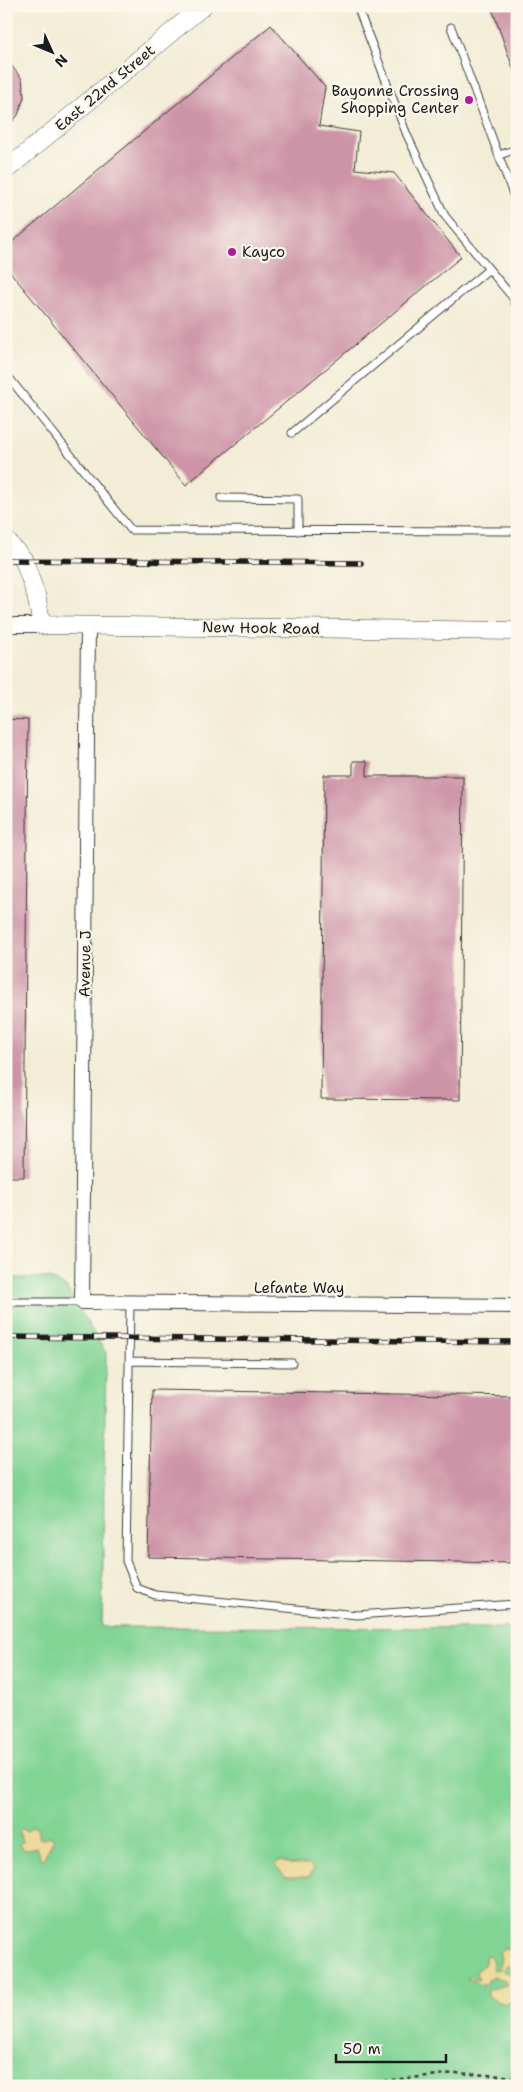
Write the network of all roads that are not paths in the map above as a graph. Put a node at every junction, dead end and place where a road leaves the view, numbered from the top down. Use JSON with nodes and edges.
{"nodes":[{"id":1,"x":203,"y":6,"type":"edge"},
{"id":2,"x":357,"y":6,"type":"edge"},
{"id":3,"x":452,"y":27,"type":"dead end"},
{"id":4,"x":517,"y":149,"type":"edge"},
{"id":5,"x":499,"y":155,"type":"junction"},
{"id":6,"x":6,"y":170,"type":"edge"},
{"id":7,"x":517,"y":206,"type":"edge"},
{"id":8,"x":489,"y":269,"type":"junction"},
{"id":9,"x":517,"y":308,"type":"edge"},
{"id":10,"x":6,"y":374,"type":"edge"},
{"id":11,"x":292,"y":433,"type":"dead end"},
{"id":12,"x":221,"y":498,"type":"dead end"},
{"id":13,"x":298,"y":531,"type":"junction"},
{"id":14,"x":517,"y":531,"type":"edge"},
{"id":15,"x":6,"y":540,"type":"edge"},
{"id":16,"x":6,"y":625,"type":"edge"},
{"id":17,"x":42,"y":625,"type":"junction"},
{"id":18,"x":88,"y":626,"type":"junction"},
{"id":19,"x":517,"y":631,"type":"edge"},
{"id":20,"x":6,"y":1302,"type":"edge"},
{"id":21,"x":82,"y":1302,"type":"junction"},
{"id":22,"x":130,"y":1303,"type":"junction"},
{"id":23,"x":517,"y":1306,"type":"edge"},
{"id":24,"x":129,"y":1361,"type":"junction"},
{"id":25,"x":292,"y":1364,"type":"dead end"},
{"id":26,"x":517,"y":1604,"type":"edge"}],
"edges":[{"from":1,"to":6,"type":"street","name":"East 22nd Street"},
{"from":2,"to":8,"type":"lane"},
{"from":3,"to":5,"type":"lane"},
{"from":4,"to":5,"type":"lane"},
{"from":5,"to":7,"type":"lane"},
{"from":8,"to":9,"type":"lane"},
{"from":8,"to":11,"type":"lane"},
{"from":10,"to":13,"type":"lane"},
{"from":12,"to":13,"type":"lane"},
{"from":13,"to":14,"type":"lane"},
{"from":15,"to":17,"type":"street"},
{"from":16,"to":17,"type":"street","name":"New Hook Road"},
{"from":17,"to":18,"type":"street","name":"New Hook Road"},
{"from":18,"to":19,"type":"street","name":"New Hook Road"},
{"from":18,"to":21,"type":"street","name":"Avenue J"},
{"from":20,"to":21,"type":"lane"},
{"from":21,"to":22,"type":"street","name":"Lefante Way"},
{"from":22,"to":23,"type":"street","name":"Lefante Way"},
{"from":22,"to":24,"type":"lane"},
{"from":24,"to":25,"type":"lane"},
{"from":24,"to":26,"type":"lane"}]}
